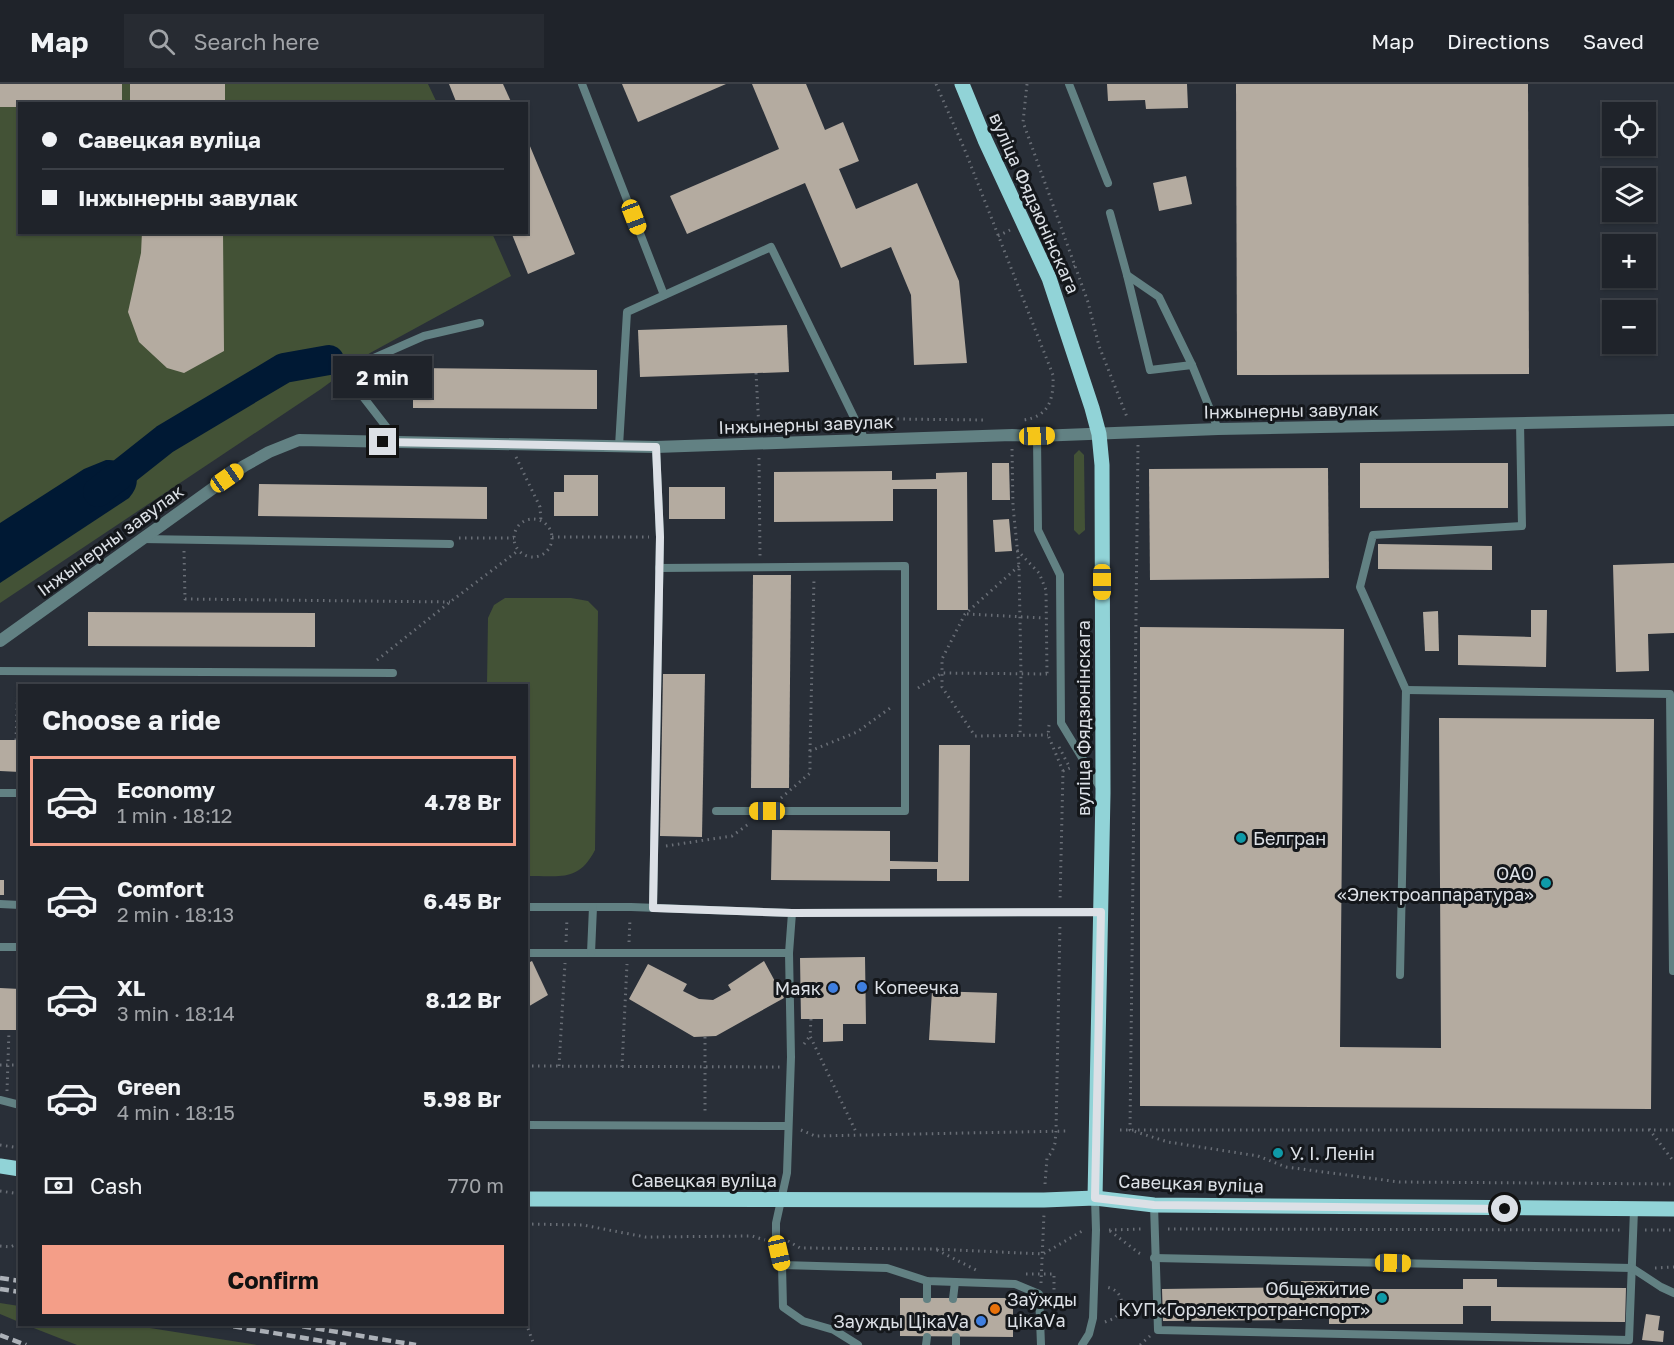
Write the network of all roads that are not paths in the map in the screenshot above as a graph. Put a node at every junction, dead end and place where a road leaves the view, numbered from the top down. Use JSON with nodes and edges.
{"nodes":[{"id":1,"x":582,"y":84,"type":"edge"},
{"id":2,"x":962,"y":84,"type":"edge"},
{"id":3,"x":1069,"y":84,"type":"edge"},
{"id":4,"x":1108,"y":183,"type":"dead end"},
{"id":5,"x":1110,"y":213,"type":"dead end"},
{"id":6,"x":1127,"y":275,"type":"junction"},
{"id":7,"x":664,"y":295,"type":"junction"},
{"id":8,"x":480,"y":323,"type":"dead end"},
{"id":9,"x":1192,"y":365,"type":"junction"},
{"id":10,"x":1674,"y":420,"type":"edge"},
{"id":11,"x":1520,"y":423,"type":"junction"},
{"id":12,"x":1218,"y":429,"type":"junction"},
{"id":13,"x":1099,"y":434,"type":"junction"},
{"id":14,"x":1037,"y":436,"type":"junction"},
{"id":15,"x":865,"y":440,"type":"junction"},
{"id":16,"x":398,"y":442,"type":"junction"},
{"id":17,"x":619,"y":446,"type":"junction"},
{"id":18,"x":656,"y":447,"type":"junction"},
{"id":19,"x":140,"y":539,"type":"junction"},
{"id":20,"x":450,"y":544,"type":"dead end"},
{"id":21,"x":659,"y":568,"type":"junction"},
{"id":22,"x":0,"y":641,"type":"edge"},
{"id":23,"x":0,"y":671,"type":"edge"},
{"id":24,"x":393,"y":673,"type":"dead end"},
{"id":25,"x":1406,"y":690,"type":"junction"},
{"id":26,"x":0,"y":793,"type":"edge"},
{"id":27,"x":18,"y":793,"type":"edge"},
{"id":28,"x":1103,"y":793,"type":"junction"},
{"id":29,"x":716,"y":811,"type":"dead end"},
{"id":30,"x":0,"y":904,"type":"edge"},
{"id":31,"x":18,"y":905,"type":"edge"},
{"id":32,"x":528,"y":907,"type":"edge"},
{"id":33,"x":593,"y":907,"type":"junction"},
{"id":34,"x":653,"y":908,"type":"junction"},
{"id":35,"x":1101,"y":912,"type":"junction"},
{"id":36,"x":792,"y":913,"type":"junction"},
{"id":37,"x":0,"y":947,"type":"edge"},
{"id":38,"x":18,"y":947,"type":"edge"},
{"id":39,"x":528,"y":953,"type":"edge"},
{"id":40,"x":591,"y":953,"type":"junction"},
{"id":41,"x":789,"y":953,"type":"junction"},
{"id":42,"x":1673,"y":970,"type":"edge"},
{"id":43,"x":1400,"y":975,"type":"dead end"},
{"id":44,"x":3,"y":1101,"type":"edge"},
{"id":45,"x":18,"y":1105,"type":"edge"},
{"id":46,"x":528,"y":1125,"type":"edge"},
{"id":47,"x":788,"y":1126,"type":"junction"},
{"id":48,"x":0,"y":1166,"type":"edge"},
{"id":49,"x":18,"y":1169,"type":"edge"},
{"id":50,"x":1095,"y":1198,"type":"junction"},
{"id":51,"x":528,"y":1199,"type":"edge"},
{"id":52,"x":781,"y":1199,"type":"junction"},
{"id":53,"x":1154,"y":1205,"type":"junction"},
{"id":54,"x":1674,"y":1209,"type":"edge"},
{"id":55,"x":1634,"y":1210,"type":"junction"},
{"id":56,"x":1154,"y":1258,"type":"junction"},
{"id":57,"x":782,"y":1265,"type":"junction"},
{"id":58,"x":1632,"y":1269,"type":"junction"},
{"id":59,"x":927,"y":1281,"type":"junction"},
{"id":60,"x":955,"y":1281,"type":"junction"},
{"id":61,"x":1674,"y":1293,"type":"edge"},
{"id":62,"x":927,"y":1299,"type":"dead end"},
{"id":63,"x":953,"y":1299,"type":"dead end"},
{"id":64,"x":858,"y":1345,"type":"edge"},
{"id":65,"x":1041,"y":1345,"type":"edge"},
{"id":66,"x":1082,"y":1345,"type":"edge"}],
"edges":[{"from":1,"to":7,"type":"lane"},
{"from":2,"to":13,"type":"main road","name":"вуліца Фядзюнінскага"},
{"from":3,"to":4,"type":"lane"},
{"from":5,"to":6,"type":"lane"},
{"from":6,"to":9,"type":"lane"},
{"from":6,"to":9,"type":"lane"},
{"from":7,"to":15,"type":"lane"},
{"from":7,"to":17,"type":"lane"},
{"from":8,"to":16,"type":"lane"},
{"from":9,"to":12,"type":"lane"},
{"from":10,"to":11,"type":"street","name":"Інжынерны завулак"},
{"from":11,"to":12,"type":"street","name":"Інжынерны завулак"},
{"from":11,"to":25,"type":"lane"},
{"from":12,"to":13,"type":"street","name":"Інжынерны завулак"},
{"from":13,"to":14,"type":"street","name":"Інжынерны завулак"},
{"from":13,"to":28,"type":"main road","name":"вуліца Фядзюнінскага"},
{"from":14,"to":15,"type":"street","name":"Інжынерны завулак"},
{"from":14,"to":28,"type":"lane"},
{"from":15,"to":18,"type":"street","name":"Інжынерны завулак"},
{"from":16,"to":17,"type":"street","name":"Інжынерны завулак"},
{"from":16,"to":19,"type":"street","name":"Інжынерны завулак"},
{"from":17,"to":18,"type":"street","name":"Інжынерны завулак"},
{"from":18,"to":21,"type":"lane"},
{"from":19,"to":20,"type":"lane"},
{"from":19,"to":22,"type":"street","name":"Інжынерны завулак"},
{"from":21,"to":29,"type":"lane"},
{"from":21,"to":34,"type":"lane"},
{"from":23,"to":24,"type":"lane"},
{"from":25,"to":42,"type":"lane"},
{"from":25,"to":43,"type":"lane"},
{"from":26,"to":27,"type":"lane"},
{"from":28,"to":35,"type":"main road","name":"вуліца Фядзюнінскага"},
{"from":30,"to":31,"type":"lane"},
{"from":32,"to":33,"type":"lane"},
{"from":33,"to":34,"type":"lane"},
{"from":33,"to":40,"type":"lane"},
{"from":34,"to":36,"type":"lane"},
{"from":35,"to":36,"type":"lane"},
{"from":35,"to":50,"type":"main road","name":"вуліца Фядзюнінскага"},
{"from":36,"to":41,"type":"lane"},
{"from":37,"to":38,"type":"lane"},
{"from":39,"to":40,"type":"lane"},
{"from":40,"to":41,"type":"lane"},
{"from":41,"to":47,"type":"lane"},
{"from":44,"to":45,"type":"lane"},
{"from":46,"to":47,"type":"lane"},
{"from":47,"to":52,"type":"lane"},
{"from":48,"to":49,"type":"main road"},
{"from":50,"to":52,"type":"main road","name":"Савецкая вуліца"},
{"from":50,"to":53,"type":"main road","name":"Савецкая вуліца"},
{"from":50,"to":66,"type":"lane"},
{"from":51,"to":52,"type":"main road","name":"Савецкая вуліца"},
{"from":52,"to":57,"type":"lane"},
{"from":53,"to":55,"type":"main road","name":"Савецкая вуліца"},
{"from":53,"to":56,"type":"lane"},
{"from":54,"to":55,"type":"main road","name":"Савецкая вуліца"},
{"from":55,"to":58,"type":"lane"},
{"from":56,"to":58,"type":"lane"},
{"from":56,"to":58,"type":"lane"},
{"from":57,"to":59,"type":"lane"},
{"from":57,"to":64,"type":"lane"},
{"from":58,"to":61,"type":"lane"},
{"from":59,"to":60,"type":"lane"},
{"from":59,"to":62,"type":"lane"},
{"from":60,"to":63,"type":"lane"},
{"from":60,"to":65,"type":"lane"}]}
